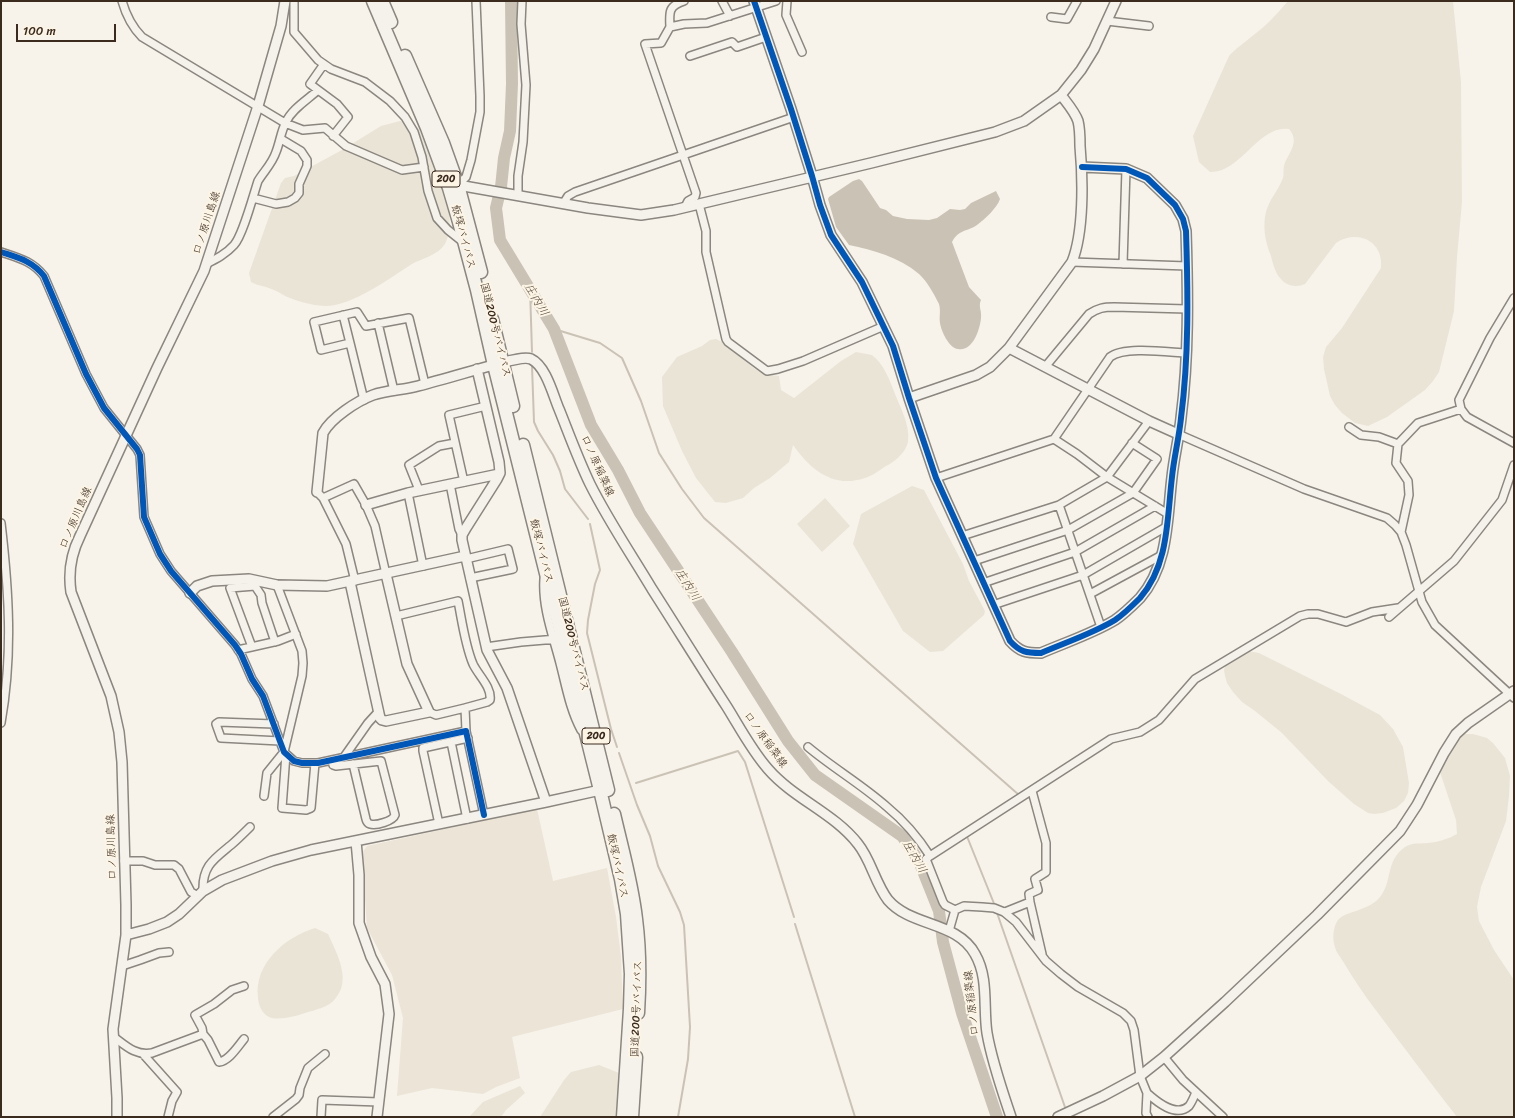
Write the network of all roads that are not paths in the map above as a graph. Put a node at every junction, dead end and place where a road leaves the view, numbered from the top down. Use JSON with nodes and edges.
{"nodes":[{"id":1,"x":122,"y":1,"type":"edge"},
{"id":2,"x":285,"y":1,"type":"edge"},
{"id":3,"x":294,"y":1,"type":"edge"},
{"id":4,"x":373,"y":1,"type":"edge"},
{"id":5,"x":382,"y":1,"type":"edge"},
{"id":6,"x":476,"y":1,"type":"edge"},
{"id":7,"x":522,"y":1,"type":"edge"},
{"id":8,"x":684,"y":1,"type":"edge"},
{"id":9,"x":722,"y":1,"type":"edge"},
{"id":10,"x":776,"y":1,"type":"edge"},
{"id":11,"x":787,"y":1,"type":"edge"},
{"id":12,"x":1077,"y":1,"type":"edge"},
{"id":13,"x":1116,"y":1,"type":"edge"},
{"id":14,"x":755,"y":4,"type":"edge"},
{"id":15,"x":730,"y":16,"type":"junction"},
{"id":16,"x":1051,"y":17,"type":"dead end"},
{"id":17,"x":1108,"y":22,"type":"junction"},
{"id":18,"x":1149,"y":26,"type":"dead end"},
{"id":19,"x":670,"y":27,"type":"junction"},
{"id":20,"x":766,"y":37,"type":"junction"},
{"id":21,"x":802,"y":52,"type":"dead end"},
{"id":22,"x":690,"y":56,"type":"dead end"},
{"id":23,"x":324,"y":64,"type":"junction"},
{"id":24,"x":317,"y":91,"type":"junction"},
{"id":25,"x":1061,"y":95,"type":"junction"},
{"id":26,"x":258,"y":106,"type":"junction"},
{"id":27,"x":794,"y":117,"type":"junction"},
{"id":28,"x":285,"y":123,"type":"junction"},
{"id":29,"x":334,"y":136,"type":"junction"},
{"id":30,"x":281,"y":139,"type":"junction"},
{"id":31,"x":682,"y":155,"type":"junction"},
{"id":32,"x":424,"y":167,"type":"junction"},
{"id":33,"x":1082,"y":168,"type":"junction"},
{"id":34,"x":1126,"y":169,"type":"junction"},
{"id":35,"x":812,"y":176,"type":"junction"},
{"id":36,"x":453,"y":186,"type":"junction"},
{"id":37,"x":517,"y":196,"type":"junction"},
{"id":38,"x":253,"y":198,"type":"junction"},
{"id":39,"x":563,"y":204,"type":"junction"},
{"id":40,"x":699,"y":204,"type":"junction"},
{"id":41,"x":685,"y":207,"type":"junction"},
{"id":42,"x":465,"y":243,"type":"junction"},
{"id":43,"x":1,"y":252,"type":"edge"},
{"id":44,"x":1072,"y":262,"type":"junction"},
{"id":45,"x":206,"y":264,"type":"junction"},
{"id":46,"x":1123,"y":264,"type":"junction"},
{"id":47,"x":1187,"y":266,"type":"junction"},
{"id":48,"x":1514,"y":298,"type":"edge"},
{"id":49,"x":1187,"y":309,"type":"junction"},
{"id":50,"x":344,"y":315,"type":"junction"},
{"id":51,"x":378,"y":323,"type":"junction"},
{"id":52,"x":884,"y":326,"type":"junction"},
{"id":53,"x":350,"y":343,"type":"junction"},
{"id":54,"x":1009,"y":348,"type":"junction"},
{"id":55,"x":1186,"y":354,"type":"junction"},
{"id":56,"x":498,"y":364,"type":"junction"},
{"id":57,"x":1045,"y":367,"type":"junction"},
{"id":58,"x":477,"y":369,"type":"junction"},
{"id":59,"x":425,"y":384,"type":"junction"},
{"id":60,"x":1088,"y":388,"type":"junction"},
{"id":61,"x":394,"y":391,"type":"junction"},
{"id":62,"x":909,"y":398,"type":"junction"},
{"id":63,"x":364,"y":400,"type":"junction"},
{"id":64,"x":486,"y":406,"type":"junction"},
{"id":65,"x":1461,"y":410,"type":"junction"},
{"id":66,"x":1149,"y":420,"type":"junction"},
{"id":67,"x":1349,"y":427,"type":"dead end"},
{"id":68,"x":1178,"y":434,"type":"junction"},
{"id":69,"x":126,"y":435,"type":"junction"},
{"id":70,"x":1054,"y":439,"type":"junction"},
{"id":71,"x":456,"y":443,"type":"junction"},
{"id":72,"x":1132,"y":443,"type":"junction"},
{"id":73,"x":1514,"y":443,"type":"edge"},
{"id":74,"x":1398,"y":444,"type":"junction"},
{"id":75,"x":1514,"y":465,"type":"edge"},
{"id":76,"x":499,"y":474,"type":"junction"},
{"id":77,"x":1108,"y":477,"type":"junction"},
{"id":78,"x":936,"y":478,"type":"junction"},
{"id":79,"x":464,"y":482,"type":"junction"},
{"id":80,"x":450,"y":484,"type":"junction"},
{"id":81,"x":419,"y":490,"type":"junction"},
{"id":82,"x":408,"y":493,"type":"junction"},
{"id":83,"x":1133,"y":493,"type":"junction"},
{"id":84,"x":320,"y":495,"type":"junction"},
{"id":85,"x":1059,"y":504,"type":"junction"},
{"id":86,"x":366,"y":505,"type":"junction"},
{"id":87,"x":1155,"y":506,"type":"junction"},
{"id":88,"x":1168,"y":514,"type":"junction"},
{"id":89,"x":1,"y":523,"type":"edge"},
{"id":90,"x":1166,"y":527,"type":"junction"},
{"id":91,"x":1068,"y":530,"type":"junction"},
{"id":92,"x":1401,"y":532,"type":"junction"},
{"id":93,"x":462,"y":535,"type":"junction"},
{"id":94,"x":962,"y":536,"type":"junction"},
{"id":95,"x":1075,"y":552,"type":"junction"},
{"id":96,"x":1162,"y":555,"type":"junction"},
{"id":97,"x":465,"y":558,"type":"junction"},
{"id":98,"x":974,"y":561,"type":"junction"},
{"id":99,"x":423,"y":566,"type":"junction"},
{"id":100,"x":386,"y":574,"type":"junction"},
{"id":101,"x":1083,"y":575,"type":"junction"},
{"id":102,"x":470,"y":578,"type":"junction"},
{"id":103,"x":353,"y":581,"type":"junction"},
{"id":104,"x":983,"y":583,"type":"junction"},
{"id":105,"x":229,"y":584,"type":"junction"},
{"id":106,"x":277,"y":585,"type":"junction"},
{"id":107,"x":1418,"y":592,"type":"junction"},
{"id":108,"x":190,"y":593,"type":"junction"},
{"id":109,"x":1090,"y":594,"type":"junction"},
{"id":110,"x":993,"y":605,"type":"junction"},
{"id":111,"x":1398,"y":608,"type":"junction"},
{"id":112,"x":396,"y":616,"type":"junction"},
{"id":113,"x":1389,"y":617,"type":"dead end"},
{"id":114,"x":1101,"y":627,"type":"junction"},
{"id":115,"x":296,"y":634,"type":"junction"},
{"id":116,"x":558,"y":639,"type":"junction"},
{"id":117,"x":276,"y":642,"type":"junction"},
{"id":118,"x":252,"y":647,"type":"junction"},
{"id":119,"x":486,"y":647,"type":"junction"},
{"id":120,"x":238,"y":650,"type":"junction"},
{"id":121,"x":1512,"y":694,"type":"edge"},
{"id":122,"x":465,"y":708,"type":"junction"},
{"id":123,"x":379,"y":711,"type":"junction"},
{"id":124,"x":429,"y":712,"type":"junction"},
{"id":125,"x":1,"y":723,"type":"edge"},
{"id":126,"x":274,"y":724,"type":"junction"},
{"id":127,"x":467,"y":734,"type":"junction"},
{"id":128,"x":280,"y":741,"type":"junction"},
{"id":129,"x":451,"y":742,"type":"junction"},
{"id":130,"x":808,"y":747,"type":"dead end"},
{"id":131,"x":285,"y":753,"type":"junction"},
{"id":132,"x":344,"y":757,"type":"junction"},
{"id":133,"x":332,"y":760,"type":"junction"},
{"id":134,"x":315,"y":763,"type":"junction"},
{"id":135,"x":353,"y":764,"type":"dead end"},
{"id":136,"x":604,"y":789,"type":"junction"},
{"id":137,"x":1032,"y":791,"type":"junction"},
{"id":138,"x":264,"y":796,"type":"dead end"},
{"id":139,"x":546,"y":802,"type":"junction"},
{"id":140,"x":484,"y":815,"type":"junction"},
{"id":141,"x":467,"y":819,"type":"junction"},
{"id":142,"x":439,"y":824,"type":"junction"},
{"id":143,"x":250,"y":827,"type":"dead end"},
{"id":144,"x":356,"y":841,"type":"junction"},
{"id":145,"x":930,"y":856,"type":"junction"},
{"id":146,"x":124,"y":861,"type":"junction"},
{"id":147,"x":200,"y":894,"type":"junction"},
{"id":148,"x":1030,"y":902,"type":"junction"},
{"id":149,"x":955,"y":910,"type":"junction"},
{"id":150,"x":1005,"y":912,"type":"junction"},
{"id":151,"x":949,"y":931,"type":"junction"},
{"id":152,"x":126,"y":935,"type":"junction"},
{"id":153,"x":169,"y":952,"type":"dead end"},
{"id":154,"x":1042,"y":956,"type":"junction"},
{"id":155,"x":122,"y":966,"type":"junction"},
{"id":156,"x":244,"y":986,"type":"dead end"},
{"id":157,"x":203,"y":1034,"type":"junction"},
{"id":158,"x":114,"y":1037,"type":"junction"},
{"id":159,"x":244,"y":1039,"type":"dead end"},
{"id":160,"x":143,"y":1054,"type":"junction"},
{"id":161,"x":325,"y":1054,"type":"dead end"},
{"id":162,"x":1164,"y":1057,"type":"junction"},
{"id":163,"x":1140,"y":1076,"type":"junction"},
{"id":164,"x":1196,"y":1092,"type":"junction"},
{"id":165,"x":1147,"y":1093,"type":"junction"},
{"id":166,"x":379,"y":1102,"type":"junction"},
{"id":167,"x":117,"y":1117,"type":"edge"},
{"id":168,"x":168,"y":1117,"type":"edge"},
{"id":169,"x":273,"y":1117,"type":"edge"},
{"id":170,"x":322,"y":1117,"type":"edge"},
{"id":171,"x":377,"y":1117,"type":"edge"},
{"id":172,"x":623,"y":1117,"type":"edge"},
{"id":173,"x":632,"y":1117,"type":"edge"},
{"id":174,"x":1011,"y":1117,"type":"edge"},
{"id":175,"x":1058,"y":1117,"type":"edge"},
{"id":176,"x":1148,"y":1117,"type":"edge"},
{"id":177,"x":1223,"y":1117,"type":"edge"}],
"edges":[{"from":1,"to":26,"type":"street"},
{"from":2,"to":26,"type":"street","name":"口ノ原川島線"},
{"from":3,"to":23,"type":"street"},
{"from":4,"to":36,"type":"highway","name":"飯塚バイパス","number":"200"},
{"from":5,"to":36,"type":"highway","name":"国道200号バイパス","number":"200"},
{"from":6,"to":36,"type":"street"},
{"from":7,"to":37,"type":"street"},
{"from":8,"to":19,"type":"street"},
{"from":9,"to":15,"type":"street"},
{"from":10,"to":14,"type":"street"},
{"from":11,"to":21,"type":"street"},
{"from":12,"to":16,"type":"street"},
{"from":13,"to":17,"type":"street"},
{"from":14,"to":15,"type":"street"},
{"from":14,"to":20,"type":"street"},
{"from":15,"to":19,"type":"street"},
{"from":17,"to":18,"type":"street"},
{"from":17,"to":25,"type":"street"},
{"from":19,"to":31,"type":"street"},
{"from":20,"to":22,"type":"street"},
{"from":20,"to":27,"type":"street"},
{"from":23,"to":24,"type":"street"},
{"from":23,"to":32,"type":"street"},
{"from":24,"to":28,"type":"street"},
{"from":24,"to":29,"type":"street"},
{"from":25,"to":33,"type":"street"},
{"from":25,"to":35,"type":"street"},
{"from":26,"to":28,"type":"street"},
{"from":26,"to":45,"type":"street","name":"口ノ原川島線"},
{"from":27,"to":31,"type":"street"},
{"from":27,"to":35,"type":"street"},
{"from":28,"to":29,"type":"street"},
{"from":28,"to":30,"type":"street"},
{"from":29,"to":32,"type":"street"},
{"from":30,"to":38,"type":"street"},
{"from":30,"to":38,"type":"street"},
{"from":31,"to":39,"type":"street"},
{"from":31,"to":41,"type":"street"},
{"from":32,"to":42,"type":"street"},
{"from":33,"to":34,"type":"street"},
{"from":33,"to":44,"type":"street"},
{"from":34,"to":46,"type":"street"},
{"from":34,"to":47,"type":"street"},
{"from":35,"to":40,"type":"street"},
{"from":35,"to":52,"type":"street"},
{"from":36,"to":37,"type":"street"},
{"from":36,"to":42,"type":"highway","name":"飯塚バイパス","number":"200"},
{"from":36,"to":56,"type":"highway","name":"国道200号バイパス","number":"200"},
{"from":37,"to":39,"type":"street"},
{"from":38,"to":45,"type":"street"},
{"from":39,"to":41,"type":"street"},
{"from":40,"to":41,"type":"street"},
{"from":40,"to":52,"type":"street"},
{"from":42,"to":56,"type":"highway","name":"飯塚バイパス","number":"200"},
{"from":43,"to":69,"type":"street"},
{"from":44,"to":46,"type":"street"},
{"from":44,"to":54,"type":"street"},
{"from":45,"to":69,"type":"street","name":"口ノ原川島線"},
{"from":46,"to":47,"type":"street"},
{"from":47,"to":49,"type":"street"},
{"from":48,"to":65,"type":"street"},
{"from":49,"to":55,"type":"street"},
{"from":49,"to":57,"type":"street"},
{"from":50,"to":51,"type":"street"},
{"from":50,"to":53,"type":"street"},
{"from":50,"to":53,"type":"street"},
{"from":51,"to":59,"type":"street"},
{"from":51,"to":61,"type":"street"},
{"from":52,"to":62,"type":"street"},
{"from":53,"to":63,"type":"street"},
{"from":54,"to":57,"type":"street"},
{"from":54,"to":62,"type":"street"},
{"from":55,"to":60,"type":"street"},
{"from":55,"to":68,"type":"street"},
{"from":56,"to":58,"type":"street"},
{"from":56,"to":116,"type":"highway","name":"飯塚バイパス","number":"200"},
{"from":56,"to":136,"type":"highway","name":"国道200号バイパス","number":"200"},
{"from":56,"to":151,"type":"street","name":"口ノ原稲築線"},
{"from":57,"to":60,"type":"street"},
{"from":58,"to":59,"type":"street"},
{"from":58,"to":64,"type":"street"},
{"from":59,"to":61,"type":"street"},
{"from":60,"to":66,"type":"street"},
{"from":60,"to":70,"type":"street"},
{"from":61,"to":63,"type":"street"},
{"from":62,"to":78,"type":"street"},
{"from":63,"to":84,"type":"street"},
{"from":64,"to":71,"type":"street"},
{"from":64,"to":76,"type":"street"},
{"from":65,"to":73,"type":"street"},
{"from":65,"to":74,"type":"street"},
{"from":66,"to":68,"type":"street"},
{"from":66,"to":72,"type":"street"},
{"from":67,"to":74,"type":"street"},
{"from":68,"to":88,"type":"street"},
{"from":68,"to":92,"type":"street"},
{"from":69,"to":108,"type":"street"},
{"from":69,"to":146,"type":"street","name":"口ノ原川島線"},
{"from":70,"to":77,"type":"street"},
{"from":70,"to":78,"type":"street"},
{"from":71,"to":79,"type":"street"},
{"from":71,"to":81,"type":"street"},
{"from":72,"to":77,"type":"street"},
{"from":72,"to":83,"type":"street"},
{"from":74,"to":92,"type":"street"},
{"from":75,"to":107,"type":"street"},
{"from":76,"to":79,"type":"street"},
{"from":76,"to":93,"type":"street"},
{"from":77,"to":83,"type":"street"},
{"from":77,"to":85,"type":"street"},
{"from":78,"to":94,"type":"street"},
{"from":79,"to":80,"type":"street"},
{"from":80,"to":81,"type":"street"},
{"from":80,"to":93,"type":"street"},
{"from":81,"to":82,"type":"street"},
{"from":82,"to":86,"type":"street"},
{"from":82,"to":99,"type":"street"},
{"from":83,"to":87,"type":"street"},
{"from":83,"to":91,"type":"street"},
{"from":84,"to":86,"type":"street"},
{"from":84,"to":103,"type":"street"},
{"from":85,"to":91,"type":"street"},
{"from":85,"to":94,"type":"street"},
{"from":86,"to":100,"type":"street"},
{"from":87,"to":88,"type":"street"},
{"from":87,"to":95,"type":"street"},
{"from":88,"to":90,"type":"street"},
{"from":89,"to":125,"type":"street"},
{"from":90,"to":96,"type":"street"},
{"from":90,"to":101,"type":"street"},
{"from":91,"to":95,"type":"street"},
{"from":91,"to":98,"type":"street"},
{"from":92,"to":107,"type":"street"},
{"from":93,"to":97,"type":"street"},
{"from":94,"to":98,"type":"street"},
{"from":95,"to":101,"type":"street"},
{"from":95,"to":104,"type":"street"},
{"from":96,"to":109,"type":"street"},
{"from":96,"to":114,"type":"street"},
{"from":97,"to":99,"type":"street"},
{"from":97,"to":102,"type":"street"},
{"from":97,"to":102,"type":"street"},
{"from":98,"to":104,"type":"street"},
{"from":99,"to":100,"type":"street"},
{"from":100,"to":103,"type":"street"},
{"from":100,"to":112,"type":"street"},
{"from":101,"to":109,"type":"street"},
{"from":101,"to":110,"type":"street"},
{"from":102,"to":119,"type":"street"},
{"from":103,"to":106,"type":"street"},
{"from":103,"to":123,"type":"street"},
{"from":104,"to":110,"type":"street"},
{"from":105,"to":106,"type":"street"},
{"from":105,"to":108,"type":"street"},
{"from":105,"to":117,"type":"street"},
{"from":105,"to":118,"type":"street"},
{"from":106,"to":115,"type":"street"},
{"from":107,"to":111,"type":"street"},
{"from":107,"to":121,"type":"street"},
{"from":108,"to":120,"type":"street"},
{"from":109,"to":114,"type":"street"},
{"from":110,"to":114,"type":"street"},
{"from":111,"to":113,"type":"street"},
{"from":111,"to":137,"type":"street"},
{"from":112,"to":122,"type":"street"},
{"from":112,"to":124,"type":"street"},
{"from":115,"to":117,"type":"street"},
{"from":115,"to":131,"type":"street"},
{"from":116,"to":119,"type":"street"},
{"from":116,"to":136,"type":"highway","name":"飯塚バイパス","number":"200"},
{"from":117,"to":118,"type":"street"},
{"from":118,"to":120,"type":"street"},
{"from":119,"to":139,"type":"street"},
{"from":120,"to":126,"type":"street"},
{"from":121,"to":162,"type":"street"},
{"from":122,"to":124,"type":"street"},
{"from":122,"to":127,"type":"street"},
{"from":123,"to":124,"type":"street"},
{"from":123,"to":132,"type":"street"},
{"from":126,"to":128,"type":"street"},
{"from":126,"to":128,"type":"street"},
{"from":127,"to":129,"type":"street"},
{"from":127,"to":132,"type":"street"},
{"from":127,"to":140,"type":"street"},
{"from":128,"to":131,"type":"street"},
{"from":129,"to":141,"type":"street"},
{"from":129,"to":142,"type":"street"},
{"from":130,"to":145,"type":"street"},
{"from":131,"to":134,"type":"street"},
{"from":131,"to":134,"type":"street"},
{"from":131,"to":138,"type":"street"},
{"from":132,"to":133,"type":"street"},
{"from":133,"to":134,"type":"street"},
{"from":133,"to":135,"type":"street"},
{"from":136,"to":139,"type":"street"},
{"from":136,"to":172,"type":"highway","name":"飯塚バイパス","number":"200"},
{"from":136,"to":173,"type":"highway","name":"国道200号バイパス","number":"200"},
{"from":137,"to":145,"type":"street"},
{"from":137,"to":148,"type":"street"},
{"from":139,"to":140,"type":"street"},
{"from":140,"to":141,"type":"street"},
{"from":141,"to":142,"type":"street"},
{"from":142,"to":144,"type":"street"},
{"from":143,"to":147,"type":"street"},
{"from":144,"to":147,"type":"street"},
{"from":144,"to":166,"type":"street"},
{"from":145,"to":149,"type":"street"},
{"from":146,"to":147,"type":"street"},
{"from":146,"to":152,"type":"street","name":"口ノ原川島線"},
{"from":147,"to":152,"type":"street"},
{"from":148,"to":150,"type":"street"},
{"from":148,"to":154,"type":"street"},
{"from":149,"to":150,"type":"street"},
{"from":149,"to":151,"type":"street"},
{"from":150,"to":154,"type":"street"},
{"from":151,"to":174,"type":"street","name":"口ノ原稲築線"},
{"from":152,"to":155,"type":"street","name":"口ノ原川島線"},
{"from":153,"to":155,"type":"street"},
{"from":154,"to":163,"type":"street"},
{"from":155,"to":158,"type":"street","name":"口ノ原川島線"},
{"from":156,"to":157,"type":"street"},
{"from":157,"to":159,"type":"street"},
{"from":157,"to":160,"type":"street"},
{"from":158,"to":160,"type":"street"},
{"from":158,"to":167,"type":"street","name":"口ノ原川島線"},
{"from":160,"to":168,"type":"street"},
{"from":161,"to":169,"type":"street"},
{"from":162,"to":163,"type":"street"},
{"from":162,"to":164,"type":"street"},
{"from":163,"to":165,"type":"street"},
{"from":163,"to":175,"type":"street"},
{"from":164,"to":165,"type":"street"},
{"from":164,"to":177,"type":"street"},
{"from":165,"to":176,"type":"street"},
{"from":166,"to":170,"type":"street"},
{"from":166,"to":171,"type":"street"}]}
